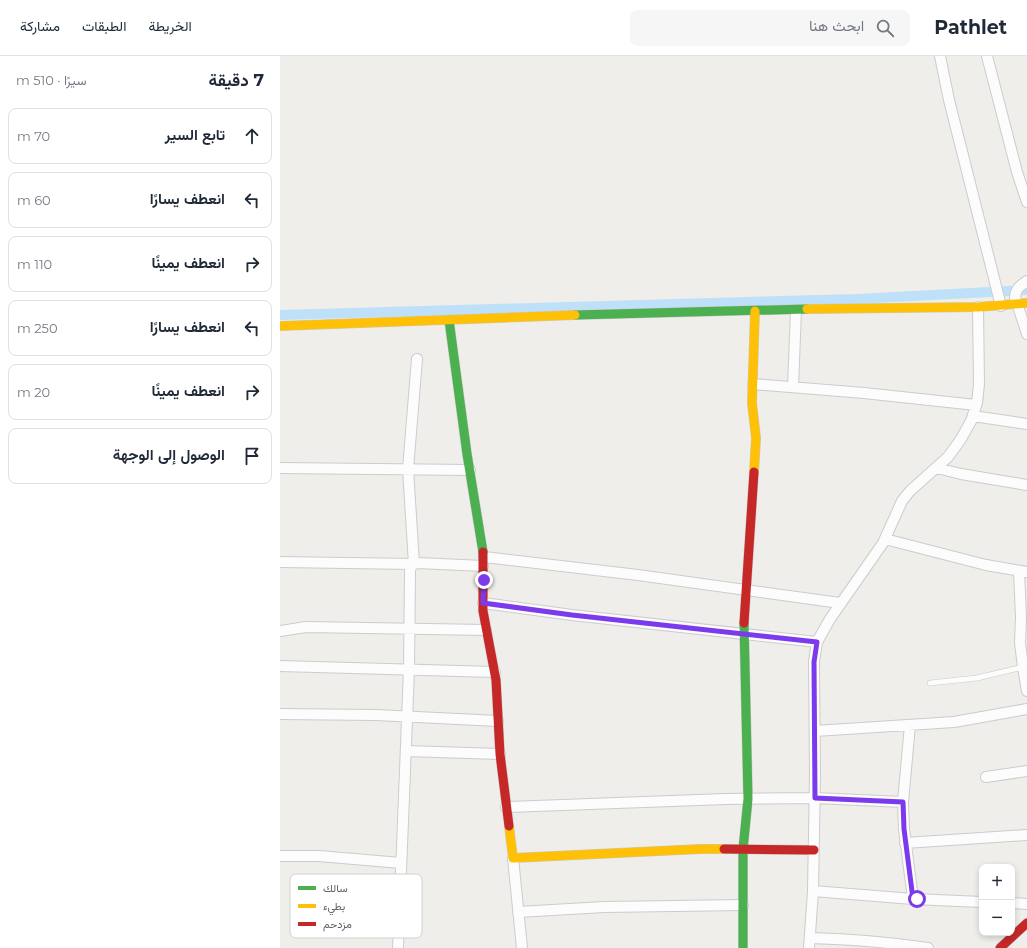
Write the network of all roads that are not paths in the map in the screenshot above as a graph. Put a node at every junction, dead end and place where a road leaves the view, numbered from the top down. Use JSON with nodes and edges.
{"nodes":[{"id":1,"x":940,"y":56,"type":"edge"},
{"id":2,"x":987,"y":56,"type":"edge"},
{"id":3,"x":1027,"y":202,"type":"edge"},
{"id":4,"x":1027,"y":281,"type":"edge"},
{"id":5,"x":1022,"y":304,"type":"edge"},
{"id":6,"x":1001,"y":306,"type":"junction"},
{"id":7,"x":978,"y":307,"type":"junction"},
{"id":8,"x":796,"y":310,"type":"junction"},
{"id":9,"x":755,"y":311,"type":"junction"},
{"id":10,"x":449,"y":320,"type":"junction"},
{"id":11,"x":280,"y":326,"type":"edge"},
{"id":12,"x":1027,"y":334,"type":"edge"},
{"id":13,"x":417,"y":359,"type":"dead end"},
{"id":14,"x":753,"y":384,"type":"junction"},
{"id":15,"x":794,"y":387,"type":"junction"},
{"id":16,"x":976,"y":405,"type":"junction"},
{"id":17,"x":973,"y":416,"type":"junction"},
{"id":18,"x":1027,"y":424,"type":"edge"},
{"id":19,"x":280,"y":468,"type":"edge"},
{"id":20,"x":937,"y":468,"type":"junction"},
{"id":21,"x":408,"y":469,"type":"junction"},
{"id":22,"x":470,"y":470,"type":"junction"},
{"id":23,"x":1027,"y":485,"type":"edge"},
{"id":24,"x":885,"y":539,"type":"junction"},
{"id":25,"x":483,"y":561,"type":"junction"},
{"id":26,"x":280,"y":562,"type":"edge"},
{"id":27,"x":414,"y":564,"type":"junction"},
{"id":28,"x":1023,"y":571,"type":"edge"},
{"id":29,"x":746,"y":590,"type":"junction"},
{"id":30,"x":483,"y":603,"type":"junction"},
{"id":31,"x":840,"y":603,"type":"junction"},
{"id":32,"x":409,"y":629,"type":"junction"},
{"id":33,"x":486,"y":630,"type":"junction"},
{"id":34,"x":280,"y":631,"type":"edge"},
{"id":35,"x":743,"y":633,"type":"junction"},
{"id":36,"x":817,"y":642,"type":"junction"},
{"id":37,"x":280,"y":666,"type":"edge"},
{"id":38,"x":1023,"y":667,"type":"junction"},
{"id":39,"x":409,"y":669,"type":"junction"},
{"id":40,"x":495,"y":672,"type":"junction"},
{"id":41,"x":930,"y":683,"type":"dead end"},
{"id":42,"x":1027,"y":691,"type":"edge"},
{"id":43,"x":1027,"y":709,"type":"edge"},
{"id":44,"x":280,"y":714,"type":"edge"},
{"id":45,"x":408,"y":717,"type":"junction"},
{"id":46,"x":498,"y":721,"type":"junction"},
{"id":47,"x":910,"y":725,"type":"junction"},
{"id":48,"x":815,"y":731,"type":"junction"},
{"id":49,"x":406,"y":751,"type":"junction"},
{"id":50,"x":500,"y":754,"type":"junction"},
{"id":51,"x":1027,"y":771,"type":"edge"},
{"id":52,"x":986,"y":777,"type":"dead end"},
{"id":53,"x":815,"y":798,"type":"junction"},
{"id":54,"x":748,"y":799,"type":"junction"},
{"id":55,"x":903,"y":802,"type":"junction"},
{"id":56,"x":506,"y":807,"type":"junction"},
{"id":57,"x":1027,"y":835,"type":"edge"},
{"id":58,"x":905,"y":843,"type":"junction"},
{"id":59,"x":743,"y":849,"type":"junction"},
{"id":60,"x":814,"y":850,"type":"junction"},
{"id":61,"x":280,"y":856,"type":"edge"},
{"id":62,"x":513,"y":858,"type":"junction"},
{"id":63,"x":402,"y":863,"type":"junction"},
{"id":64,"x":401,"y":874,"type":"edge"},
{"id":65,"x":812,"y":891,"type":"junction"},
{"id":66,"x":913,"y":899,"type":"junction"},
{"id":67,"x":979,"y":902,"type":"edge"},
{"id":68,"x":1015,"y":904,"type":"edge"},
{"id":69,"x":1027,"y":904,"type":"edge"},
{"id":70,"x":743,"y":905,"type":"junction"},
{"id":71,"x":518,"y":912,"type":"junction"},
{"id":72,"x":1027,"y":923,"type":"edge"},
{"id":73,"x":398,"y":938,"type":"edge"},
{"id":74,"x":810,"y":943,"type":"edge"},
{"id":75,"x":398,"y":948,"type":"edge"},
{"id":76,"x":522,"y":948,"type":"edge"},
{"id":77,"x":744,"y":948,"type":"edge"},
{"id":78,"x":928,"y":948,"type":"edge"},
{"id":79,"x":1000,"y":948,"type":"edge"}],
"edges":[{"from":1,"to":6,"type":"street"},
{"from":2,"to":3,"type":"street"},
{"from":4,"to":5,"type":"street"},
{"from":5,"to":6,"type":"street"},
{"from":5,"to":12,"type":"street"},
{"from":6,"to":7,"type":"street"},
{"from":7,"to":8,"type":"street"},
{"from":7,"to":16,"type":"street"},
{"from":8,"to":9,"type":"street"},
{"from":8,"to":15,"type":"street"},
{"from":9,"to":10,"type":"street"},
{"from":9,"to":14,"type":"street"},
{"from":10,"to":11,"type":"street"},
{"from":10,"to":22,"type":"street"},
{"from":13,"to":21,"type":"street"},
{"from":14,"to":15,"type":"street"},
{"from":14,"to":29,"type":"street"},
{"from":15,"to":16,"type":"street"},
{"from":16,"to":17,"type":"street"},
{"from":17,"to":18,"type":"street"},
{"from":17,"to":20,"type":"street"},
{"from":19,"to":21,"type":"street"},
{"from":20,"to":23,"type":"street"},
{"from":20,"to":24,"type":"street"},
{"from":21,"to":22,"type":"street"},
{"from":21,"to":27,"type":"street"},
{"from":22,"to":25,"type":"street"},
{"from":24,"to":28,"type":"street"},
{"from":24,"to":31,"type":"street"},
{"from":25,"to":27,"type":"street"},
{"from":25,"to":29,"type":"street"},
{"from":25,"to":30,"type":"street"},
{"from":26,"to":27,"type":"street"},
{"from":27,"to":32,"type":"street"},
{"from":28,"to":38,"type":"street"},
{"from":29,"to":31,"type":"street"},
{"from":29,"to":35,"type":"street"},
{"from":30,"to":33,"type":"street"},
{"from":30,"to":35,"type":"street"},
{"from":31,"to":36,"type":"street"},
{"from":32,"to":33,"type":"street"},
{"from":32,"to":34,"type":"street"},
{"from":32,"to":39,"type":"street"},
{"from":33,"to":40,"type":"street"},
{"from":35,"to":36,"type":"street"},
{"from":35,"to":54,"type":"street"},
{"from":36,"to":48,"type":"street"},
{"from":37,"to":39,"type":"street"},
{"from":38,"to":41,"type":"lane"},
{"from":38,"to":42,"type":"street"},
{"from":39,"to":40,"type":"street"},
{"from":39,"to":45,"type":"street"},
{"from":40,"to":46,"type":"street"},
{"from":43,"to":47,"type":"street"},
{"from":44,"to":45,"type":"street"},
{"from":45,"to":46,"type":"street"},
{"from":45,"to":49,"type":"street"},
{"from":46,"to":50,"type":"street"},
{"from":47,"to":48,"type":"street"},
{"from":47,"to":55,"type":"street"},
{"from":48,"to":53,"type":"street"},
{"from":49,"to":50,"type":"street"},
{"from":49,"to":63,"type":"street"},
{"from":50,"to":56,"type":"street"},
{"from":51,"to":52,"type":"street"},
{"from":53,"to":54,"type":"street"},
{"from":53,"to":55,"type":"street"},
{"from":53,"to":60,"type":"street"},
{"from":54,"to":56,"type":"street"},
{"from":54,"to":59,"type":"street"},
{"from":55,"to":58,"type":"street"},
{"from":56,"to":62,"type":"street"},
{"from":57,"to":58,"type":"street"},
{"from":58,"to":66,"type":"street"},
{"from":59,"to":60,"type":"street"},
{"from":59,"to":62,"type":"street"},
{"from":59,"to":70,"type":"street"},
{"from":60,"to":65,"type":"street"},
{"from":61,"to":63,"type":"street"},
{"from":62,"to":71,"type":"street"},
{"from":63,"to":64,"type":"street"},
{"from":65,"to":66,"type":"street"},
{"from":65,"to":74,"type":"street"},
{"from":66,"to":67,"type":"street"},
{"from":68,"to":69,"type":"street"},
{"from":70,"to":71,"type":"street"},
{"from":70,"to":77,"type":"street"},
{"from":71,"to":76,"type":"street"},
{"from":72,"to":79,"type":"street"},
{"from":73,"to":75,"type":"street"},
{"from":74,"to":78,"type":"street"}]}
